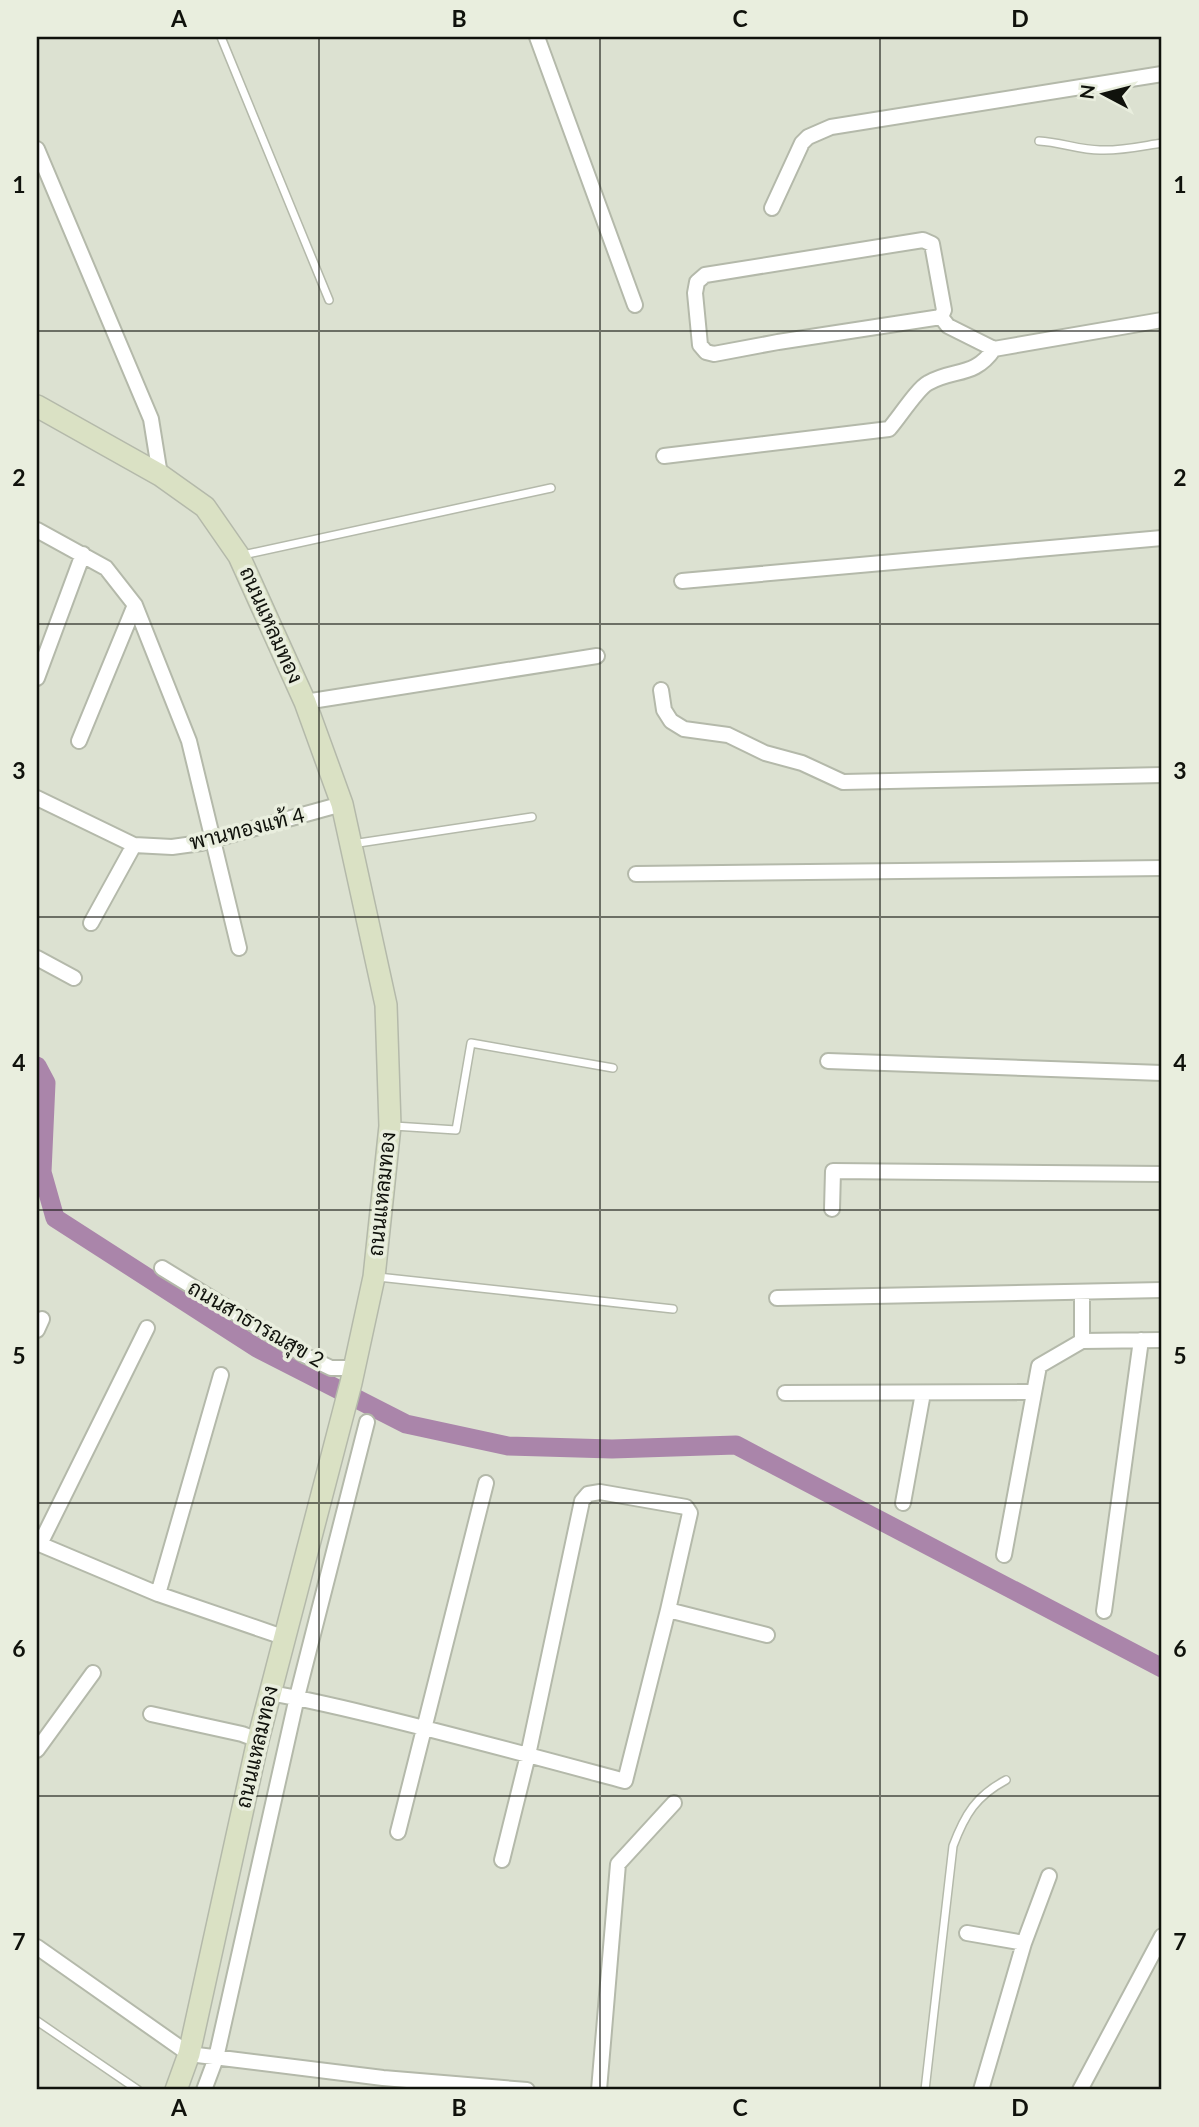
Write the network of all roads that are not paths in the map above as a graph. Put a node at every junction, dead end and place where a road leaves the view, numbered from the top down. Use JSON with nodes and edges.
{"nodes":[{"id":1,"x":221,"y":37,"type":"edge"},
{"id":2,"x":537,"y":37,"type":"edge"},
{"id":3,"x":1162,"y":74,"type":"edge"},
{"id":4,"x":1039,"y":141,"type":"dead end"},
{"id":5,"x":1162,"y":143,"type":"edge"},
{"id":6,"x":37,"y":149,"type":"edge"},
{"id":7,"x":772,"y":208,"type":"dead end"},
{"id":8,"x":329,"y":300,"type":"dead end"},
{"id":9,"x":635,"y":305,"type":"dead end"},
{"id":10,"x":941,"y":317,"type":"junction"},
{"id":11,"x":1162,"y":320,"type":"edge"},
{"id":12,"x":994,"y":349,"type":"junction"},
{"id":13,"x":37,"y":406,"type":"edge"},
{"id":14,"x":664,"y":456,"type":"dead end"},
{"id":15,"x":160,"y":475,"type":"junction"},
{"id":16,"x":551,"y":488,"type":"dead end"},
{"id":17,"x":37,"y":530,"type":"edge"},
{"id":18,"x":1162,"y":538,"type":"edge"},
{"id":19,"x":83,"y":554,"type":"junction"},
{"id":20,"x":239,"y":556,"type":"junction"},
{"id":21,"x":682,"y":581,"type":"dead end"},
{"id":22,"x":135,"y":605,"type":"junction"},
{"id":23,"x":597,"y":656,"type":"dead end"},
{"id":24,"x":37,"y":678,"type":"edge"},
{"id":25,"x":661,"y":690,"type":"dead end"},
{"id":26,"x":305,"y":702,"type":"junction"},
{"id":27,"x":79,"y":741,"type":"dead end"},
{"id":28,"x":1162,"y":775,"type":"edge"},
{"id":29,"x":37,"y":798,"type":"edge"},
{"id":30,"x":342,"y":804,"type":"junction"},
{"id":31,"x":532,"y":817,"type":"dead end"},
{"id":32,"x":213,"y":839,"type":"junction"},
{"id":33,"x":134,"y":845,"type":"junction"},
{"id":34,"x":352,"y":845,"type":"junction"},
{"id":35,"x":1162,"y":868,"type":"edge"},
{"id":36,"x":636,"y":874,"type":"dead end"},
{"id":37,"x":91,"y":923,"type":"dead end"},
{"id":38,"x":239,"y":948,"type":"dead end"},
{"id":39,"x":37,"y":958,"type":"edge"},
{"id":40,"x":74,"y":978,"type":"dead end"},
{"id":41,"x":828,"y":1060,"type":"dead end"},
{"id":42,"x":613,"y":1068,"type":"dead end"},
{"id":43,"x":1162,"y":1073,"type":"edge"},
{"id":44,"x":390,"y":1126,"type":"junction"},
{"id":45,"x":1162,"y":1174,"type":"edge"},
{"id":46,"x":832,"y":1209,"type":"dead end"},
{"id":47,"x":162,"y":1268,"type":"dead end"},
{"id":48,"x":374,"y":1277,"type":"junction"},
{"id":49,"x":1162,"y":1290,"type":"edge"},
{"id":50,"x":1082,"y":1292,"type":"junction"},
{"id":51,"x":777,"y":1298,"type":"dead end"},
{"id":52,"x":673,"y":1309,"type":"dead end"},
{"id":53,"x":147,"y":1328,"type":"dead end"},
{"id":54,"x":1141,"y":1340,"type":"junction"},
{"id":55,"x":1162,"y":1340,"type":"edge"},
{"id":56,"x":1082,"y":1341,"type":"junction"},
{"id":57,"x":221,"y":1375,"type":"dead end"},
{"id":58,"x":353,"y":1376,"type":"junction"},
{"id":59,"x":1034,"y":1392,"type":"junction"},
{"id":60,"x":785,"y":1393,"type":"dead end"},
{"id":61,"x":923,"y":1393,"type":"junction"},
{"id":62,"x":366,"y":1422,"type":"dead end"},
{"id":63,"x":486,"y":1483,"type":"dead end"},
{"id":64,"x":903,"y":1503,"type":"dead end"},
{"id":65,"x":39,"y":1544,"type":"edge"},
{"id":66,"x":1004,"y":1555,"type":"dead end"},
{"id":67,"x":158,"y":1594,"type":"junction"},
{"id":68,"x":668,"y":1609,"type":"junction"},
{"id":69,"x":1104,"y":1611,"type":"dead end"},
{"id":70,"x":767,"y":1635,"type":"dead end"},
{"id":71,"x":283,"y":1637,"type":"junction"},
{"id":72,"x":93,"y":1673,"type":"dead end"},
{"id":73,"x":269,"y":1693,"type":"junction"},
{"id":74,"x":297,"y":1697,"type":"junction"},
{"id":75,"x":151,"y":1714,"type":"dead end"},
{"id":76,"x":425,"y":1728,"type":"junction"},
{"id":77,"x":258,"y":1740,"type":"junction"},
{"id":78,"x":37,"y":1750,"type":"edge"},
{"id":79,"x":528,"y":1755,"type":"junction"},
{"id":80,"x":1006,"y":1780,"type":"dead end"},
{"id":81,"x":674,"y":1802,"type":"dead end"},
{"id":82,"x":398,"y":1832,"type":"dead end"},
{"id":83,"x":502,"y":1860,"type":"dead end"},
{"id":84,"x":1049,"y":1876,"type":"dead end"},
{"id":85,"x":967,"y":1933,"type":"dead end"},
{"id":86,"x":1162,"y":1936,"type":"edge"},
{"id":87,"x":1024,"y":1943,"type":"junction"},
{"id":88,"x":37,"y":1947,"type":"edge"},
{"id":89,"x":37,"y":2021,"type":"edge"},
{"id":90,"x":189,"y":2054,"type":"junction"},
{"id":91,"x":216,"y":2058,"type":"junction"},
{"id":92,"x":138,"y":2090,"type":"edge"},
{"id":93,"x":176,"y":2090,"type":"edge"},
{"id":94,"x":204,"y":2090,"type":"edge"},
{"id":95,"x":527,"y":2090,"type":"edge"},
{"id":96,"x":600,"y":2090,"type":"edge"},
{"id":97,"x":925,"y":2090,"type":"edge"},
{"id":98,"x":981,"y":2090,"type":"edge"},
{"id":99,"x":1080,"y":2090,"type":"edge"}],
"edges":[{"from":1,"to":8,"type":"lane"},
{"from":2,"to":9,"type":"street"},
{"from":3,"to":7,"type":"street"},
{"from":4,"to":5,"type":"lane"},
{"from":6,"to":15,"type":"street"},
{"from":10,"to":10,"type":"street"},
{"from":10,"to":12,"type":"street"},
{"from":11,"to":12,"type":"street"},
{"from":12,"to":14,"type":"street"},
{"from":13,"to":15,"type":"main road","name":"ถนนแหลมทอง"},
{"from":15,"to":20,"type":"main road","name":"ถนนแหลมทอง"},
{"from":16,"to":20,"type":"lane"},
{"from":17,"to":19,"type":"street"},
{"from":18,"to":21,"type":"street"},
{"from":19,"to":22,"type":"street"},
{"from":19,"to":24,"type":"street"},
{"from":20,"to":26,"type":"main road","name":"ถนนแหลมทอง"},
{"from":22,"to":27,"type":"street"},
{"from":22,"to":32,"type":"street"},
{"from":23,"to":26,"type":"street"},
{"from":25,"to":28,"type":"street"},
{"from":26,"to":30,"type":"main road","name":"ถนนแหลมทอง"},
{"from":29,"to":33,"type":"street","name":"พานทองแท้ 4"},
{"from":30,"to":32,"type":"street","name":"พานทองแท้ 4"},
{"from":30,"to":34,"type":"main road","name":"ถนนแหลมทอง"},
{"from":31,"to":34,"type":"lane"},
{"from":32,"to":33,"type":"street","name":"พานทองแท้ 4"},
{"from":32,"to":38,"type":"street"},
{"from":33,"to":37,"type":"street"},
{"from":34,"to":44,"type":"main road","name":"ถนนแหลมทอง"},
{"from":35,"to":36,"type":"street"},
{"from":39,"to":40,"type":"street"},
{"from":41,"to":43,"type":"street"},
{"from":42,"to":44,"type":"lane"},
{"from":44,"to":48,"type":"main road","name":"ถนนแหลมทอง"},
{"from":45,"to":46,"type":"street"},
{"from":47,"to":58,"type":"street","name":"ถนนสาธารณสุข 2"},
{"from":48,"to":52,"type":"lane"},
{"from":48,"to":58,"type":"main road","name":"ถนนแหลมทอง"},
{"from":49,"to":50,"type":"street"},
{"from":50,"to":51,"type":"street"},
{"from":50,"to":56,"type":"street"},
{"from":53,"to":65,"type":"street"},
{"from":54,"to":55,"type":"street"},
{"from":54,"to":56,"type":"street"},
{"from":54,"to":69,"type":"street"},
{"from":56,"to":59,"type":"street"},
{"from":57,"to":67,"type":"street"},
{"from":58,"to":71,"type":"main road","name":"ถนนแหลมทอง"},
{"from":59,"to":61,"type":"street"},
{"from":59,"to":66,"type":"street"},
{"from":60,"to":61,"type":"street"},
{"from":61,"to":64,"type":"street"},
{"from":62,"to":74,"type":"street"},
{"from":63,"to":76,"type":"street"},
{"from":65,"to":67,"type":"street"},
{"from":67,"to":71,"type":"street"},
{"from":68,"to":70,"type":"street"},
{"from":68,"to":79,"type":"street"},
{"from":68,"to":79,"type":"street"},
{"from":71,"to":73,"type":"main road","name":"ถนนแหลมทอง"},
{"from":72,"to":78,"type":"street"},
{"from":73,"to":74,"type":"street"},
{"from":73,"to":77,"type":"main road","name":"ถนนแหลมทอง"},
{"from":74,"to":76,"type":"street"},
{"from":74,"to":91,"type":"street"},
{"from":75,"to":77,"type":"street"},
{"from":76,"to":79,"type":"street"},
{"from":76,"to":82,"type":"street"},
{"from":77,"to":90,"type":"main road","name":"ถนนแหลมทอง"},
{"from":79,"to":83,"type":"street"},
{"from":80,"to":97,"type":"lane"},
{"from":81,"to":96,"type":"street"},
{"from":84,"to":87,"type":"street"},
{"from":85,"to":87,"type":"street"},
{"from":86,"to":99,"type":"street"},
{"from":87,"to":98,"type":"street"},
{"from":88,"to":90,"type":"street"},
{"from":89,"to":92,"type":"lane"},
{"from":90,"to":91,"type":"street"},
{"from":90,"to":93,"type":"main road","name":"ถนนแหลมทอง"},
{"from":91,"to":94,"type":"street"},
{"from":91,"to":95,"type":"street"}]}
